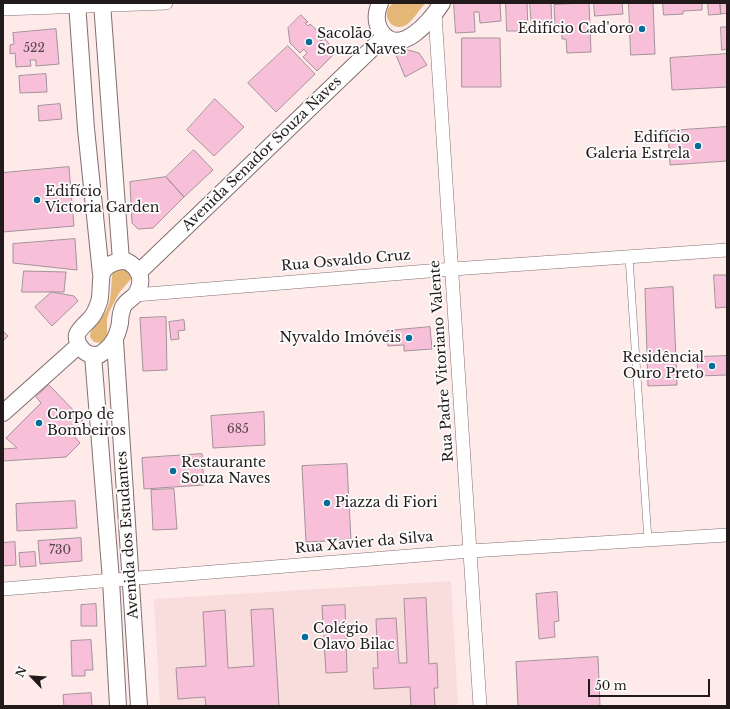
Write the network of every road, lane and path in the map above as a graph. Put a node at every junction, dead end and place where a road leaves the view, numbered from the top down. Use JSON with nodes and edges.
{"nodes":[{"id":1,"x":166,"y":3,"type":"edge"},
{"id":2,"x":380,"y":3,"type":"edge"},
{"id":3,"x":77,"y":4,"type":"edge"},
{"id":4,"x":102,"y":4,"type":"edge"},
{"id":5,"x":3,"y":9,"type":"edge"},
{"id":6,"x":439,"y":9,"type":"edge"},
{"id":7,"x":385,"y":36,"type":"junction"},
{"id":8,"x":111,"y":127,"type":"junction"},
{"id":9,"x":86,"y":129,"type":"junction"},
{"id":10,"x":727,"y":250,"type":"edge"},
{"id":11,"x":630,"y":257,"type":"junction"},
{"id":12,"x":121,"y":261,"type":"junction"},
{"id":13,"x":453,"y":269,"type":"junction"},
{"id":14,"x":139,"y":272,"type":"junction"},
{"id":15,"x":101,"y":274,"type":"junction"},
{"id":16,"x":135,"y":295,"type":"junction"},
{"id":17,"x":115,"y":341,"type":"junction"},
{"id":18,"x":79,"y":344,"type":"junction"},
{"id":19,"x":93,"y":355,"type":"junction"},
{"id":20,"x":3,"y":413,"type":"edge"},
{"id":21,"x":101,"y":452,"type":"junction"},
{"id":22,"x":122,"y":452,"type":"junction"},
{"id":23,"x":727,"y":535,"type":"edge"},
{"id":24,"x":648,"y":540,"type":"junction"},
{"id":25,"x":470,"y":551,"type":"junction"},
{"id":26,"x":130,"y":578,"type":"junction"},
{"id":27,"x":111,"y":580,"type":"junction"},
{"id":28,"x":3,"y":589,"type":"edge"},
{"id":29,"x":118,"y":706,"type":"edge"},
{"id":30,"x":139,"y":706,"type":"edge"},
{"id":31,"x":480,"y":706,"type":"edge"}],
"edges":[{"from":1,"to":4,"type":"street"},
{"from":2,"to":7,"type":"street"},
{"from":3,"to":4,"type":"street"},
{"from":3,"to":5,"type":"street"},
{"from":3,"to":9,"type":"street"},
{"from":4,"to":8,"type":"street"},
{"from":6,"to":7,"type":"street"},
{"from":6,"to":13,"type":"street","name":"Rua Padre Vitoriano Valente"},
{"from":7,"to":14,"type":"street","name":"Avenida Senador Souza Naves"},
{"from":8,"to":9,"type":"street"},
{"from":8,"to":12,"type":"street"},
{"from":9,"to":15,"type":"street"},
{"from":10,"to":11,"type":"street","name":"Rua Osvaldo Cruz"},
{"from":11,"to":13,"type":"street","name":"Rua Osvaldo Cruz"},
{"from":11,"to":24,"type":"lane"},
{"from":12,"to":14,"type":"street"},
{"from":12,"to":15,"type":"street"},
{"from":13,"to":16,"type":"street","name":"Rua Osvaldo Cruz"},
{"from":13,"to":25,"type":"street","name":"Rua Padre Vitoriano Valente"},
{"from":14,"to":16,"type":"street"},
{"from":15,"to":18,"type":"street"},
{"from":16,"to":17,"type":"street","name":"Avenida dos Estudantes"},
{"from":17,"to":19,"type":"street"},
{"from":17,"to":22,"type":"street","name":"Avenida dos Estudantes"},
{"from":18,"to":19,"type":"street"},
{"from":18,"to":20,"type":"street"},
{"from":19,"to":21,"type":"street","name":"Avenida dos Estudantes"},
{"from":21,"to":22,"type":"street"},
{"from":21,"to":27,"type":"street","name":"Avenida dos Estudantes"},
{"from":22,"to":26,"type":"street","name":"Avenida dos Estudantes"},
{"from":23,"to":24,"type":"street","name":"Rua Xavier da Silva"},
{"from":24,"to":25,"type":"street","name":"Rua Xavier da Silva"},
{"from":25,"to":26,"type":"street","name":"Rua Xavier da Silva"},
{"from":25,"to":31,"type":"street","name":"Rua Padre Vitoriano Valente"},
{"from":26,"to":27,"type":"street","name":"Rua Xavier da Silva"},
{"from":26,"to":30,"type":"street","name":"Avenida dos Estudantes"},
{"from":27,"to":28,"type":"street","name":"Rua Xavier da Silva"},
{"from":27,"to":29,"type":"street","name":"Avenida dos Estudantes"}]}
